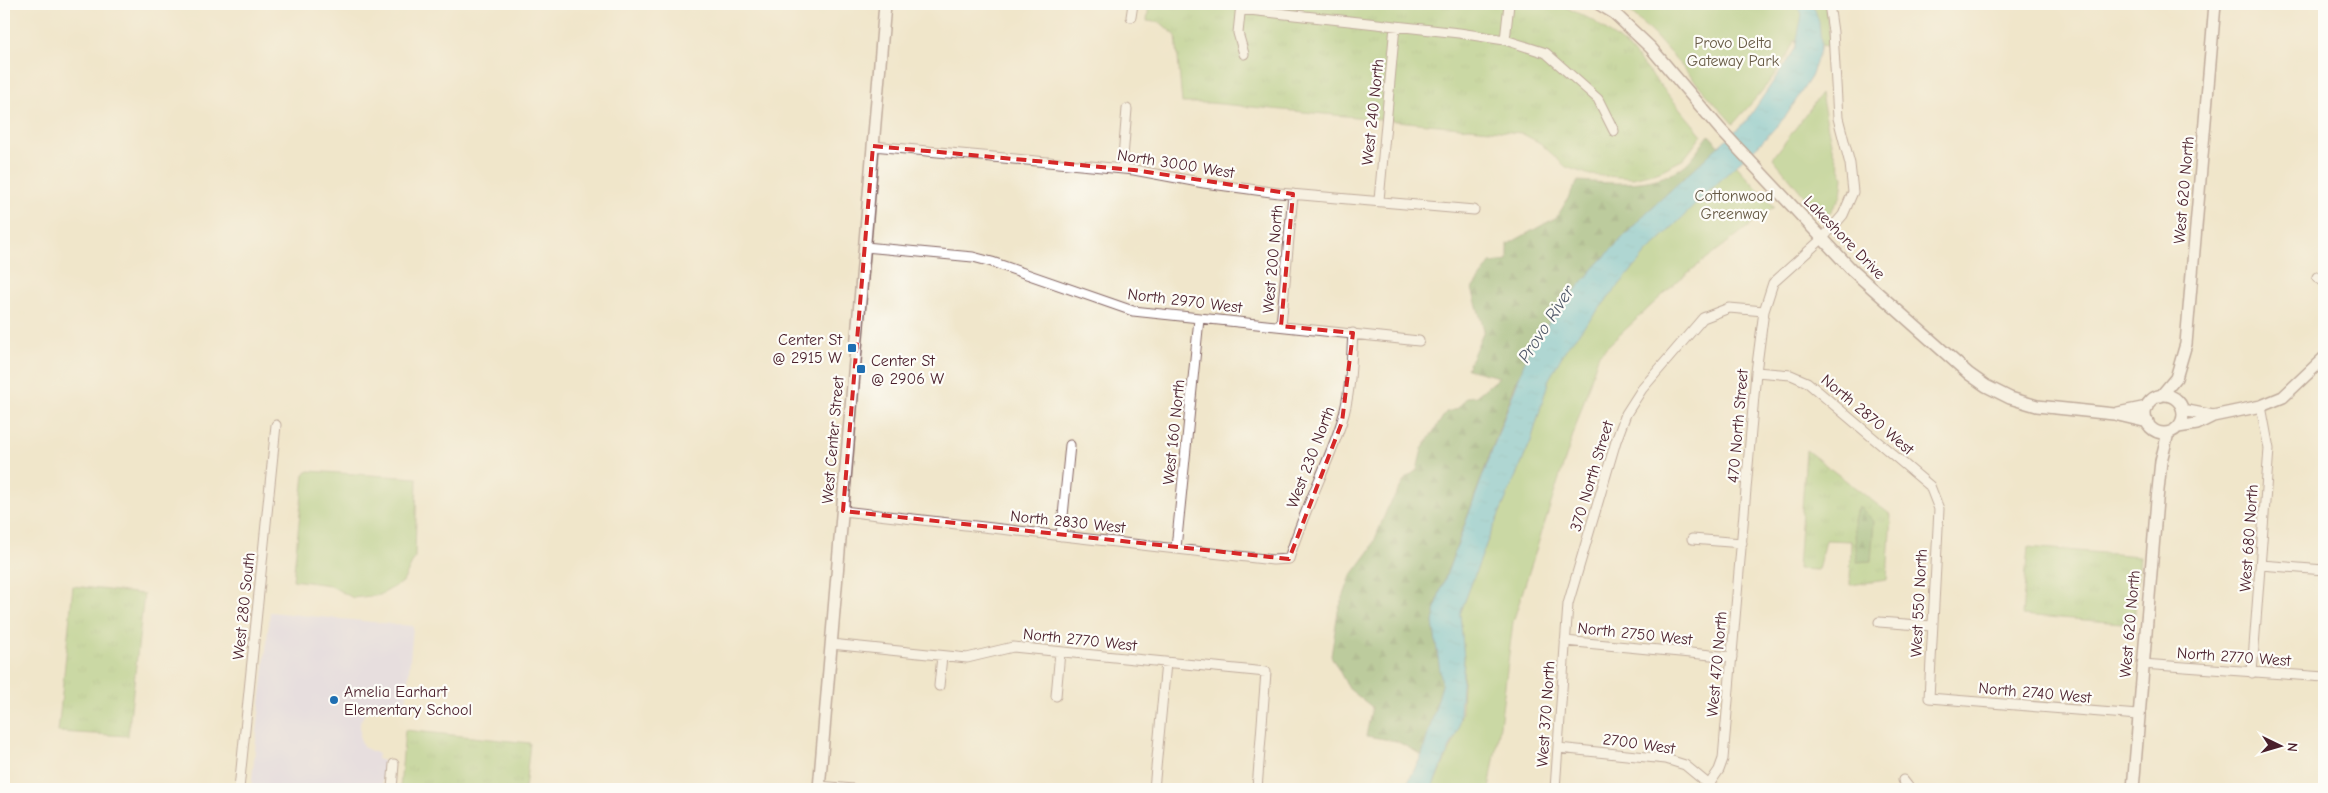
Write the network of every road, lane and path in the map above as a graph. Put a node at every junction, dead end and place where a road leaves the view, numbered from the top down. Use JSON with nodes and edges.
{"nodes":[{"id":1,"x":885,"y":4,"type":"edge"},
{"id":2,"x":1133,"y":4,"type":"edge"},
{"id":3,"x":1509,"y":4,"type":"edge"},
{"id":4,"x":1600,"y":4,"type":"edge"},
{"id":5,"x":1829,"y":4,"type":"edge"},
{"id":6,"x":2215,"y":4,"type":"edge"},
{"id":7,"x":1241,"y":6,"type":"edge"},
{"id":8,"x":1131,"y":17,"type":"dead end"},
{"id":9,"x":1396,"y":26,"type":"junction"},
{"id":10,"x":1505,"y":40,"type":"junction"},
{"id":11,"x":1244,"y":54,"type":"dead end"},
{"id":12,"x":1127,"y":109,"type":"dead end"},
{"id":13,"x":1614,"y":131,"type":"dead end"},
{"id":14,"x":873,"y":146,"type":"junction"},
{"id":15,"x":1122,"y":169,"type":"junction"},
{"id":16,"x":1293,"y":194,"type":"junction"},
{"id":17,"x":1378,"y":200,"type":"junction"},
{"id":18,"x":1474,"y":210,"type":"dead end"},
{"id":19,"x":1823,"y":238,"type":"junction"},
{"id":20,"x":865,"y":247,"type":"junction"},
{"id":21,"x":1764,"y":311,"type":"junction"},
{"id":22,"x":1199,"y":319,"type":"junction"},
{"id":23,"x":1281,"y":326,"type":"junction"},
{"id":24,"x":1353,"y":333,"type":"junction"},
{"id":25,"x":1420,"y":340,"type":"dead end"},
{"id":26,"x":2324,"y":358,"type":"edge"},
{"id":27,"x":1756,"y":372,"type":"junction"},
{"id":28,"x":2176,"y":378,"type":"junction"},
{"id":29,"x":2160,"y":396,"type":"junction"},
{"id":30,"x":2180,"y":405,"type":"junction"},
{"id":31,"x":2261,"y":406,"type":"junction"},
{"id":32,"x":2147,"y":407,"type":"junction"},
{"id":33,"x":2114,"y":414,"type":"junction"},
{"id":34,"x":2213,"y":416,"type":"junction"},
{"id":35,"x":2148,"y":422,"type":"junction"},
{"id":36,"x":276,"y":425,"type":"dead end"},
{"id":37,"x":2168,"y":430,"type":"junction"},
{"id":38,"x":1070,"y":445,"type":"dead end"},
{"id":39,"x":1938,"y":509,"type":"joint"},
{"id":40,"x":843,"y":511,"type":"junction"},
{"id":41,"x":1061,"y":536,"type":"junction"},
{"id":42,"x":1692,"y":539,"type":"dead end"},
{"id":43,"x":1742,"y":543,"type":"junction"},
{"id":44,"x":1176,"y":548,"type":"junction"},
{"id":45,"x":1289,"y":559,"type":"joint"},
{"id":46,"x":2261,"y":565,"type":"junction"},
{"id":47,"x":2324,"y":570,"type":"edge"},
{"id":48,"x":1879,"y":622,"type":"dead end"},
{"id":49,"x":1932,"y":626,"type":"junction"},
{"id":50,"x":1566,"y":641,"type":"junction"},
{"id":51,"x":832,"y":644,"type":"junction"},
{"id":52,"x":1060,"y":652,"type":"junction"},
{"id":53,"x":942,"y":656,"type":"junction"},
{"id":54,"x":1732,"y":658,"type":"junction"},
{"id":55,"x":1166,"y":663,"type":"junction"},
{"id":56,"x":2142,"y":664,"type":"junction"},
{"id":57,"x":2252,"y":673,"type":"junction"},
{"id":58,"x":2324,"y":676,"type":"edge"},
{"id":59,"x":939,"y":686,"type":"dead end"},
{"id":60,"x":1056,"y":696,"type":"dead end"},
{"id":61,"x":1929,"y":698,"type":"joint"},
{"id":62,"x":2138,"y":715,"type":"junction"},
{"id":63,"x":1558,"y":748,"type":"junction"},
{"id":64,"x":394,"y":764,"type":"dead end"},
{"id":65,"x":1903,"y":780,"type":"dead end"},
{"id":66,"x":819,"y":788,"type":"edge"},
{"id":67,"x":1710,"y":788,"type":"edge"},
{"id":68,"x":239,"y":789,"type":"edge"},
{"id":69,"x":392,"y":789,"type":"edge"},
{"id":70,"x":853,"y":789,"type":"edge"},
{"id":71,"x":1154,"y":789,"type":"edge"},
{"id":72,"x":1256,"y":789,"type":"edge"},
{"id":73,"x":1555,"y":789,"type":"edge"},
{"id":74,"x":1910,"y":789,"type":"edge"},
{"id":75,"x":2133,"y":789,"type":"edge"}],
"edges":[{"from":1,"to":14,"type":"street","name":"West Center Street"},
{"from":2,"to":8,"type":"street"},
{"from":3,"to":10,"type":"street"},
{"from":4,"to":19,"type":"street","name":"Lakeshore Drive"},
{"from":5,"to":19,"type":"street"},
{"from":6,"to":28,"type":"street","name":"West 620 North"},
{"from":7,"to":9,"type":"street"},
{"from":7,"to":11,"type":"street"},
{"from":9,"to":10,"type":"street"},
{"from":9,"to":17,"type":"street","name":"West 240 North"},
{"from":10,"to":13,"type":"street"},
{"from":12,"to":15,"type":"street"},
{"from":14,"to":15,"type":"street","name":"North 3000 West"},
{"from":14,"to":20,"type":"street","name":"West Center Street"},
{"from":15,"to":16,"type":"street","name":"North 3000 West"},
{"from":16,"to":17,"type":"street","name":"North 3000 West"},
{"from":16,"to":23,"type":"street","name":"West 200 North"},
{"from":17,"to":18,"type":"street","name":"North 3000 West"},
{"from":19,"to":21,"type":"street"},
{"from":19,"to":33,"type":"street","name":"Lakeshore Drive"},
{"from":20,"to":22,"type":"street","name":"North 2970 West"},
{"from":20,"to":40,"type":"street","name":"West Center Street"},
{"from":21,"to":27,"type":"street","name":"470 North Street"},
{"from":21,"to":50,"type":"street","name":"370 North Street"},
{"from":22,"to":23,"type":"street","name":"North 2970 West"},
{"from":22,"to":44,"type":"street","name":"West 160 North"},
{"from":23,"to":24,"type":"street","name":"North 2970 West"},
{"from":24,"to":25,"type":"street","name":"North 2970 West"},
{"from":24,"to":45,"type":"street","name":"West 230 North"},
{"from":26,"to":31,"type":"street"},
{"from":27,"to":39,"type":"street","name":"North 2870 West"},
{"from":27,"to":43,"type":"street","name":"470 North Street"},
{"from":28,"to":29,"type":"street","name":"West 620 North"},
{"from":28,"to":30,"type":"street","name":"West 620 North"},
{"from":29,"to":30,"type":"street"},
{"from":29,"to":32,"type":"street"},
{"from":30,"to":34,"type":"street"},
{"from":30,"to":37,"type":"street"},
{"from":31,"to":34,"type":"street"},
{"from":31,"to":46,"type":"street","name":"West 680 North"},
{"from":32,"to":33,"type":"street","name":"Lakeshore Drive"},
{"from":32,"to":35,"type":"street"},
{"from":33,"to":35,"type":"street","name":"Lakeshore Drive"},
{"from":34,"to":37,"type":"street"},
{"from":35,"to":37,"type":"street"},
{"from":36,"to":68,"type":"street","name":"West 280 South"},
{"from":37,"to":56,"type":"street","name":"West 620 North"},
{"from":38,"to":41,"type":"street"},
{"from":39,"to":49,"type":"street","name":"West 550 North"},
{"from":40,"to":41,"type":"street","name":"North 2830 West"},
{"from":40,"to":51,"type":"street","name":"West Center Street"},
{"from":41,"to":44,"type":"street","name":"North 2830 West"},
{"from":42,"to":43,"type":"street"},
{"from":43,"to":54,"type":"street","name":"West 470 North"},
{"from":44,"to":45,"type":"street","name":"North 2830 West"},
{"from":46,"to":47,"type":"street"},
{"from":46,"to":57,"type":"street","name":"West 680 North"},
{"from":48,"to":49,"type":"street"},
{"from":49,"to":61,"type":"street","name":"West 550 North"},
{"from":50,"to":54,"type":"street","name":"North 2750 West"},
{"from":50,"to":63,"type":"street","name":"West 370 North"},
{"from":51,"to":53,"type":"street","name":"North 2770 West"},
{"from":51,"to":66,"type":"street","name":"West Center Street"},
{"from":52,"to":53,"type":"street","name":"North 2770 West"},
{"from":52,"to":55,"type":"street","name":"North 2770 West"},
{"from":52,"to":60,"type":"street"},
{"from":53,"to":59,"type":"street"},
{"from":54,"to":67,"type":"street","name":"West 470 North"},
{"from":55,"to":71,"type":"street"},
{"from":55,"to":72,"type":"street","name":"North 2770 West"},
{"from":56,"to":57,"type":"street","name":"North 2770 West"},
{"from":56,"to":62,"type":"street","name":"West 620 North"},
{"from":57,"to":58,"type":"street","name":"North 2770 West"},
{"from":61,"to":62,"type":"street","name":"North 2740 West"},
{"from":62,"to":75,"type":"street","name":"West 620 North"},
{"from":63,"to":67,"type":"street","name":"2700 West"},
{"from":63,"to":73,"type":"street","name":"West 370 North"},
{"from":64,"to":69,"type":"street"},
{"from":65,"to":74,"type":"street"},
{"from":66,"to":70,"type":"street"}]}
